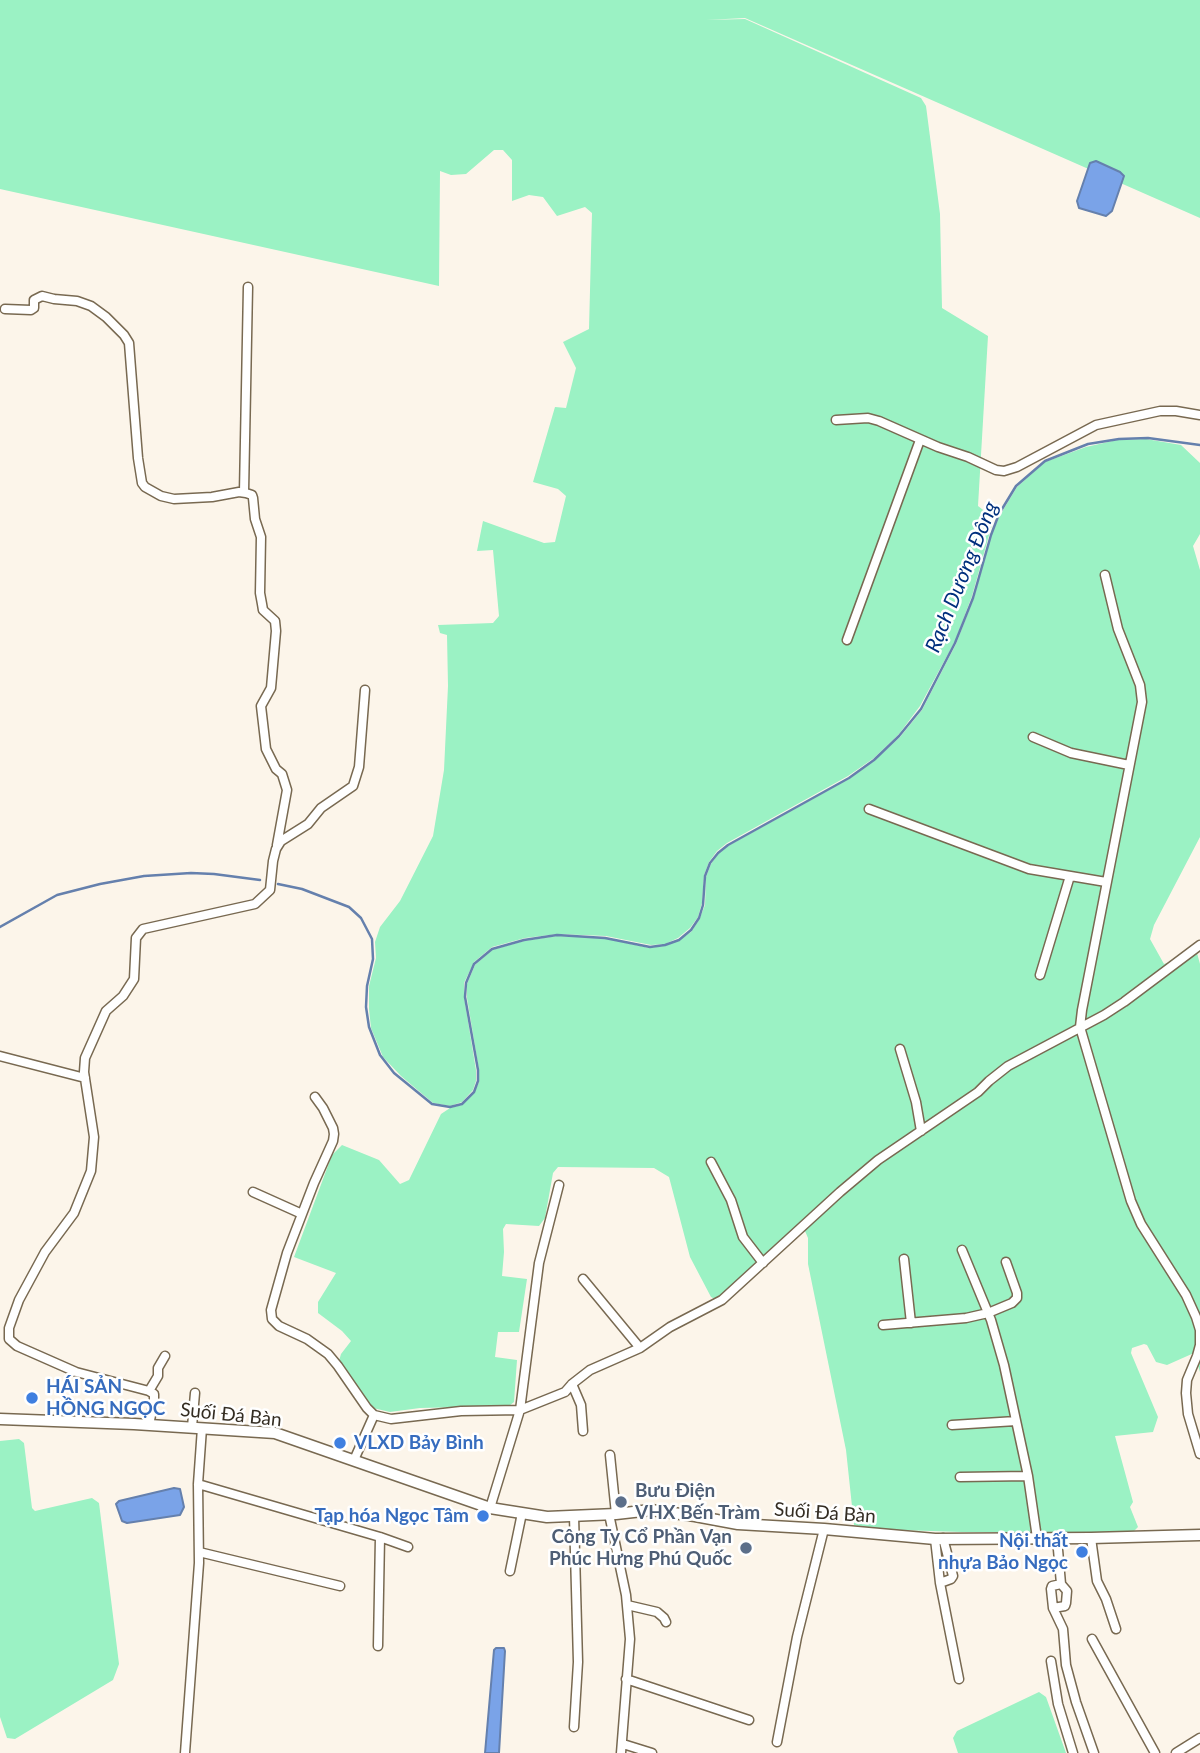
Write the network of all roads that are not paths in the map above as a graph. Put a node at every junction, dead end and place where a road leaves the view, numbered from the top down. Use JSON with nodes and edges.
{"nodes":[{"id":1,"x":248,"y":287,"type":"dead end"},
{"id":2,"x":5,"y":309,"type":"dead end"},
{"id":3,"x":1200,"y":415,"type":"edge"},
{"id":4,"x":836,"y":420,"type":"dead end"},
{"id":5,"x":920,"y":440,"type":"junction"},
{"id":6,"x":244,"y":492,"type":"junction"},
{"id":7,"x":1105,"y":575,"type":"dead end"},
{"id":8,"x":847,"y":640,"type":"dead end"},
{"id":9,"x":365,"y":690,"type":"dead end"},
{"id":10,"x":1033,"y":737,"type":"dead end"},
{"id":11,"x":1129,"y":765,"type":"junction"},
{"id":12,"x":869,"y":809,"type":"dead end"},
{"id":13,"x":276,"y":849,"type":"junction"},
{"id":14,"x":1070,"y":876,"type":"junction"},
{"id":15,"x":1106,"y":882,"type":"junction"},
{"id":16,"x":1200,"y":945,"type":"edge"},
{"id":17,"x":1040,"y":975,"type":"dead end"},
{"id":18,"x":1080,"y":1027,"type":"junction"},
{"id":19,"x":900,"y":1049,"type":"dead end"},
{"id":20,"x":0,"y":1056,"type":"edge"},
{"id":21,"x":85,"y":1079,"type":"junction"},
{"id":22,"x":315,"y":1097,"type":"dead end"},
{"id":23,"x":921,"y":1131,"type":"junction"},
{"id":24,"x":711,"y":1162,"type":"dead end"},
{"id":25,"x":559,"y":1185,"type":"dead end"},
{"id":26,"x":253,"y":1192,"type":"dead end"},
{"id":27,"x":302,"y":1213,"type":"junction"},
{"id":28,"x":962,"y":1250,"type":"dead end"},
{"id":29,"x":904,"y":1259,"type":"dead end"},
{"id":30,"x":1006,"y":1262,"type":"dead end"},
{"id":31,"x":763,"y":1263,"type":"junction"},
{"id":32,"x":583,"y":1279,"type":"dead end"},
{"id":33,"x":988,"y":1312,"type":"junction"},
{"id":34,"x":911,"y":1323,"type":"junction"},
{"id":35,"x":883,"y":1325,"type":"dead end"},
{"id":36,"x":640,"y":1348,"type":"junction"},
{"id":37,"x":165,"y":1356,"type":"dead end"},
{"id":38,"x":572,"y":1384,"type":"junction"},
{"id":39,"x":149,"y":1391,"type":"junction"},
{"id":40,"x":195,"y":1393,"type":"dead end"},
{"id":41,"x":520,"y":1410,"type":"junction"},
{"id":42,"x":374,"y":1415,"type":"junction"},
{"id":43,"x":0,"y":1419,"type":"edge"},
{"id":44,"x":1016,"y":1421,"type":"junction"},
{"id":45,"x":149,"y":1425,"type":"junction"},
{"id":46,"x":952,"y":1425,"type":"dead end"},
{"id":47,"x":197,"y":1428,"type":"junction"},
{"id":48,"x":583,"y":1431,"type":"dead end"},
{"id":49,"x":1200,"y":1454,"type":"edge"},
{"id":50,"x":610,"y":1455,"type":"dead end"},
{"id":51,"x":354,"y":1460,"type":"junction"},
{"id":52,"x":1028,"y":1476,"type":"junction"},
{"id":53,"x":960,"y":1477,"type":"dead end"},
{"id":54,"x":198,"y":1484,"type":"junction"},
{"id":55,"x":490,"y":1507,"type":"junction"},
{"id":56,"x":522,"y":1513,"type":"junction"},
{"id":57,"x":612,"y":1514,"type":"junction"},
{"id":58,"x":574,"y":1516,"type":"junction"},
{"id":59,"x":824,"y":1530,"type":"junction"},
{"id":60,"x":1200,"y":1535,"type":"edge"},
{"id":61,"x":380,"y":1537,"type":"junction"},
{"id":62,"x":1037,"y":1538,"type":"junction"},
{"id":63,"x":1057,"y":1538,"type":"junction"},
{"id":64,"x":1091,"y":1538,"type":"junction"},
{"id":65,"x":939,"y":1539,"type":"junction"},
{"id":66,"x":408,"y":1548,"type":"dead end"},
{"id":67,"x":199,"y":1552,"type":"junction"},
{"id":68,"x":510,"y":1571,"type":"dead end"},
{"id":69,"x":940,"y":1583,"type":"junction"},
{"id":70,"x":1061,"y":1584,"type":"junction"},
{"id":71,"x":340,"y":1586,"type":"dead end"},
{"id":72,"x":627,"y":1605,"type":"junction"},
{"id":73,"x":1053,"y":1608,"type":"junction"},
{"id":74,"x":666,"y":1622,"type":"dead end"},
{"id":75,"x":1116,"y":1629,"type":"dead end"},
{"id":76,"x":1092,"y":1639,"type":"dead end"},
{"id":77,"x":377,"y":1646,"type":"dead end"},
{"id":78,"x":1051,"y":1661,"type":"dead end"},
{"id":79,"x":626,"y":1679,"type":"junction"},
{"id":80,"x":959,"y":1679,"type":"dead end"},
{"id":81,"x":749,"y":1720,"type":"dead end"},
{"id":82,"x":574,"y":1727,"type":"dead end"},
{"id":83,"x":1200,"y":1738,"type":"edge"},
{"id":84,"x":777,"y":1742,"type":"dead end"},
{"id":85,"x":622,"y":1748,"type":"edge"},
{"id":86,"x":186,"y":1753,"type":"edge"},
{"id":87,"x":652,"y":1753,"type":"edge"},
{"id":88,"x":1073,"y":1753,"type":"edge"},
{"id":89,"x":1094,"y":1753,"type":"edge"},
{"id":90,"x":1155,"y":1753,"type":"edge"},
{"id":91,"x":1176,"y":1753,"type":"edge"}],
"edges":[{"from":1,"to":6,"type":"street"},
{"from":2,"to":6,"type":"street"},
{"from":3,"to":5,"type":"street"},
{"from":4,"to":5,"type":"street"},
{"from":5,"to":8,"type":"street"},
{"from":6,"to":13,"type":"street"},
{"from":7,"to":11,"type":"street"},
{"from":9,"to":13,"type":"street"},
{"from":10,"to":11,"type":"street"},
{"from":11,"to":15,"type":"street"},
{"from":12,"to":14,"type":"street"},
{"from":13,"to":21,"type":"street"},
{"from":14,"to":15,"type":"street"},
{"from":14,"to":17,"type":"street"},
{"from":15,"to":18,"type":"street"},
{"from":16,"to":18,"type":"street"},
{"from":18,"to":23,"type":"street"},
{"from":18,"to":49,"type":"street"},
{"from":19,"to":23,"type":"street"},
{"from":20,"to":21,"type":"street"},
{"from":21,"to":39,"type":"street"},
{"from":22,"to":27,"type":"street"},
{"from":23,"to":31,"type":"street"},
{"from":24,"to":31,"type":"street"},
{"from":25,"to":41,"type":"street"},
{"from":26,"to":27,"type":"street"},
{"from":27,"to":42,"type":"street"},
{"from":28,"to":33,"type":"street"},
{"from":29,"to":34,"type":"street"},
{"from":30,"to":33,"type":"street"},
{"from":31,"to":36,"type":"street"},
{"from":32,"to":36,"type":"street"},
{"from":33,"to":34,"type":"street"},
{"from":33,"to":44,"type":"street"},
{"from":34,"to":35,"type":"street"},
{"from":36,"to":38,"type":"street"},
{"from":37,"to":39,"type":"street"},
{"from":38,"to":41,"type":"street"},
{"from":38,"to":48,"type":"street"},
{"from":39,"to":45,"type":"street"},
{"from":40,"to":47,"type":"street"},
{"from":41,"to":42,"type":"street"},
{"from":41,"to":55,"type":"street"},
{"from":42,"to":51,"type":"street"},
{"from":43,"to":45,"type":"street","name":"Suối Đá Bàn"},
{"from":44,"to":46,"type":"street"},
{"from":44,"to":52,"type":"street"},
{"from":45,"to":47,"type":"street","name":"Suối Đá Bàn"},
{"from":47,"to":51,"type":"street","name":"Suối Đá Bàn"},
{"from":47,"to":54,"type":"street"},
{"from":50,"to":57,"type":"street"},
{"from":51,"to":55,"type":"street","name":"Suối Đá Bàn"},
{"from":52,"to":53,"type":"street"},
{"from":52,"to":62,"type":"street"},
{"from":54,"to":61,"type":"street"},
{"from":54,"to":67,"type":"street"},
{"from":55,"to":56,"type":"street","name":"Suối Đá Bàn"},
{"from":56,"to":58,"type":"street","name":"Suối Đá Bàn"},
{"from":56,"to":68,"type":"street"},
{"from":57,"to":58,"type":"street","name":"Suối Đá Bàn"},
{"from":57,"to":59,"type":"street","name":"Suối Đá Bàn"},
{"from":57,"to":72,"type":"street"},
{"from":58,"to":82,"type":"street"},
{"from":59,"to":65,"type":"street","name":"Suối Đá Bàn"},
{"from":59,"to":84,"type":"street"},
{"from":60,"to":64,"type":"street","name":"Suối Đá Bàn"},
{"from":61,"to":66,"type":"street"},
{"from":61,"to":77,"type":"street"},
{"from":62,"to":63,"type":"street","name":"Suối Đá Bàn"},
{"from":62,"to":65,"type":"street","name":"Suối Đá Bàn"},
{"from":63,"to":64,"type":"street","name":"Suối Đá Bàn"},
{"from":63,"to":70,"type":"street"},
{"from":64,"to":75,"type":"street"},
{"from":65,"to":69,"type":"street"},
{"from":65,"to":69,"type":"street"},
{"from":67,"to":71,"type":"street"},
{"from":67,"to":86,"type":"street"},
{"from":69,"to":80,"type":"street"},
{"from":70,"to":73,"type":"street"},
{"from":70,"to":73,"type":"street"},
{"from":72,"to":74,"type":"street"},
{"from":72,"to":79,"type":"street"},
{"from":73,"to":89,"type":"street"},
{"from":76,"to":90,"type":"street"},
{"from":78,"to":88,"type":"street"},
{"from":79,"to":81,"type":"street"},
{"from":79,"to":85,"type":"street"},
{"from":83,"to":91,"type":"street"},
{"from":85,"to":87,"type":"street"}]}
